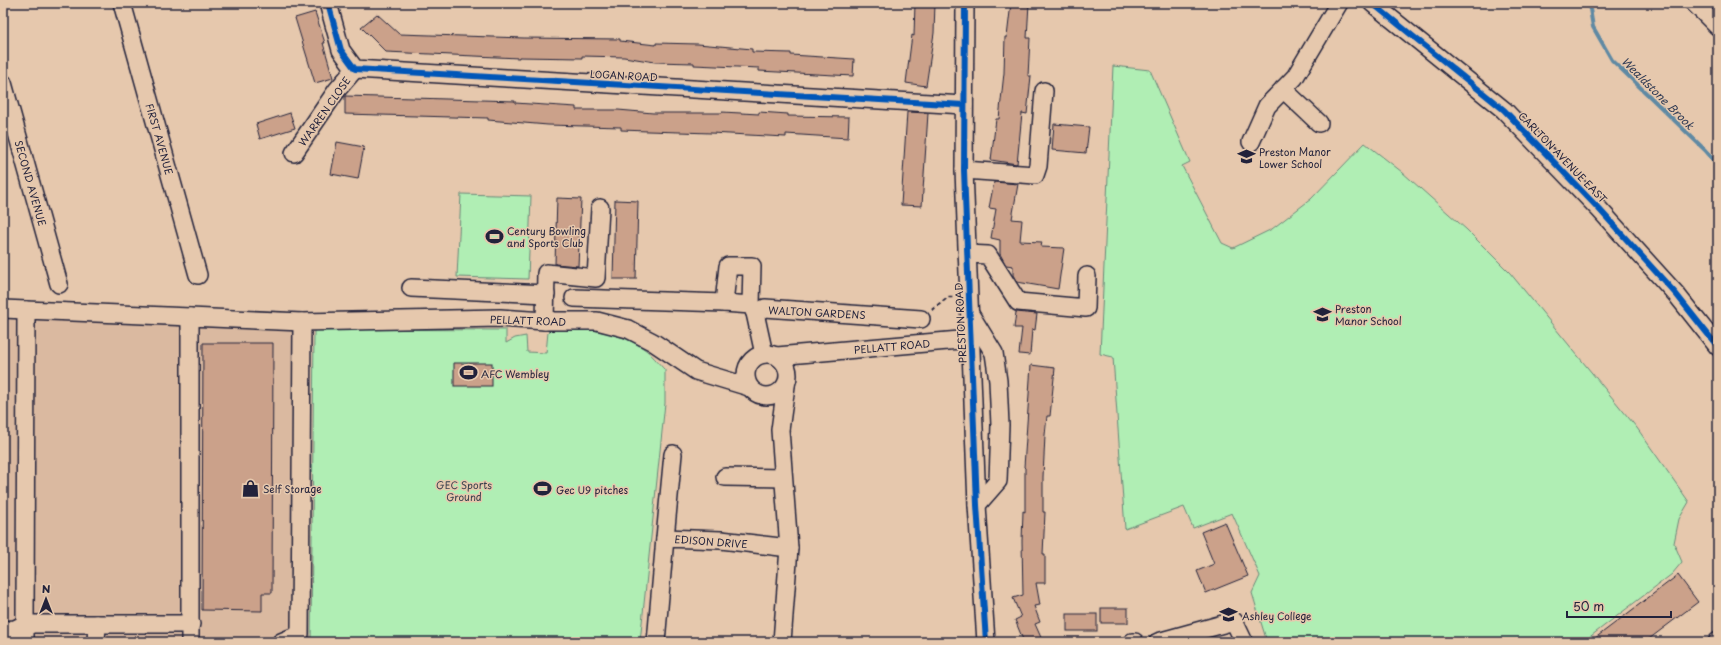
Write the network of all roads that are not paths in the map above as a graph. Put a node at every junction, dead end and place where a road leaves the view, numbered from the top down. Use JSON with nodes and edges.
{"nodes":[{"id":1,"x":122,"y":3,"type":"edge"},
{"id":2,"x":328,"y":3,"type":"edge"},
{"id":3,"x":966,"y":3,"type":"edge"},
{"id":4,"x":1339,"y":3,"type":"edge"},
{"id":5,"x":1372,"y":3,"type":"edge"},
{"id":6,"x":1694,"y":3,"type":"edge"},
{"id":7,"x":1718,"y":27,"type":"edge"},
{"id":8,"x":354,"y":69,"type":"junction"},
{"id":9,"x":3,"y":83,"type":"edge"},
{"id":10,"x":1283,"y":89,"type":"junction"},
{"id":11,"x":1044,"y":91,"type":"dead end"},
{"id":12,"x":964,"y":105,"type":"junction"},
{"id":13,"x":1319,"y":123,"type":"dead end"},
{"id":14,"x":1251,"y":142,"type":"dead end"},
{"id":15,"x":294,"y":153,"type":"dead end"},
{"id":16,"x":964,"y":170,"type":"junction"},
{"id":17,"x":600,"y":208,"type":"dead end"},
{"id":18,"x":967,"y":254,"type":"junction"},
{"id":19,"x":198,"y":275,"type":"dead end"},
{"id":20,"x":1087,"y":276,"type":"dead end"},
{"id":21,"x":59,"y":284,"type":"dead end"},
{"id":22,"x":411,"y":288,"type":"dead end"},
{"id":23,"x":546,"y":294,"type":"junction"},
{"id":24,"x":574,"y":298,"type":"dead end"},
{"id":25,"x":724,"y":303,"type":"junction"},
{"id":26,"x":969,"y":305,"type":"junction"},
{"id":27,"x":3,"y":309,"type":"edge"},
{"id":28,"x":753,"y":309,"type":"junction"},
{"id":29,"x":26,"y":310,"type":"junction"},
{"id":30,"x":190,"y":317,"type":"junction"},
{"id":31,"x":921,"y":319,"type":"road end"},
{"id":32,"x":545,"y":321,"type":"junction"},
{"id":33,"x":302,"y":322,"type":"junction"},
{"id":34,"x":971,"y":339,"type":"junction"},
{"id":35,"x":1718,"y":348,"type":"edge"},
{"id":36,"x":813,"y":354,"type":"junction"},
{"id":37,"x":770,"y":355,"type":"junction"},
{"id":38,"x":748,"y":364,"type":"junction"},
{"id":39,"x":709,"y":375,"type":"junction"},
{"id":40,"x":787,"y":381,"type":"junction"},
{"id":41,"x":755,"y":392,"type":"junction"},
{"id":42,"x":780,"y":430,"type":"junction"},
{"id":43,"x":673,"y":454,"type":"dead end"},
{"id":44,"x":725,"y":477,"type":"dead end"},
{"id":45,"x":784,"y":478,"type":"junction"},
{"id":46,"x":977,"y":506,"type":"junction"},
{"id":47,"x":665,"y":538,"type":"junction"},
{"id":48,"x":789,"y":548,"type":"junction"},
{"id":49,"x":25,"y":624,"type":"junction"},
{"id":50,"x":97,"y":624,"type":"junction"},
{"id":51,"x":191,"y":624,"type":"junction"},
{"id":52,"x":3,"y":630,"type":"edge"},
{"id":53,"x":25,"y":642,"type":"edge"},
{"id":54,"x":96,"y":642,"type":"edge"},
{"id":55,"x":190,"y":642,"type":"edge"},
{"id":56,"x":281,"y":642,"type":"edge"},
{"id":57,"x":656,"y":642,"type":"edge"},
{"id":58,"x":782,"y":642,"type":"edge"},
{"id":59,"x":986,"y":642,"type":"edge"},
{"id":60,"x":1158,"y":642,"type":"edge"},
{"id":61,"x":1244,"y":642,"type":"edge"}],
"edges":[{"from":1,"to":19,"type":"street","name":"FIRST AVENUE"},
{"from":2,"to":8,"type":"street"},
{"from":3,"to":12,"type":"street","name":"PRESTON ROAD"},
{"from":4,"to":10,"type":"street"},
{"from":5,"to":35,"type":"street","name":"CARLTON AVENUE EAST"},
{"from":6,"to":7,"type":"street"},
{"from":8,"to":12,"type":"street","name":"LOGAN ROAD"},
{"from":8,"to":15,"type":"street","name":"WARREN CLOSE"},
{"from":9,"to":21,"type":"street","name":"SECOND AVENUE"},
{"from":10,"to":13,"type":"street"},
{"from":10,"to":14,"type":"street"},
{"from":11,"to":16,"type":"street"},
{"from":12,"to":16,"type":"street","name":"PRESTON ROAD"},
{"from":16,"to":18,"type":"street","name":"PRESTON ROAD"},
{"from":17,"to":23,"type":"street"},
{"from":18,"to":20,"type":"street"},
{"from":18,"to":26,"type":"street","name":"PRESTON ROAD"},
{"from":22,"to":23,"type":"street"},
{"from":23,"to":32,"type":"street"},
{"from":24,"to":25,"type":"street"},
{"from":25,"to":28,"type":"street"},
{"from":25,"to":28,"type":"street"},
{"from":26,"to":34,"type":"street","name":"PRESTON ROAD"},
{"from":26,"to":46,"type":"street","name":"PRESTON ROAD"},
{"from":27,"to":29,"type":"street","name":"PELLATT ROAD"},
{"from":28,"to":31,"type":"street","name":"WALTON GARDENS"},
{"from":28,"to":37,"type":"street","name":"WALTON GARDENS"},
{"from":29,"to":30,"type":"street","name":"PELLATT ROAD"},
{"from":29,"to":49,"type":"street"},
{"from":30,"to":33,"type":"street","name":"PELLATT ROAD"},
{"from":30,"to":51,"type":"street"},
{"from":32,"to":33,"type":"street","name":"PELLATT ROAD"},
{"from":32,"to":39,"type":"street","name":"PELLATT ROAD"},
{"from":33,"to":56,"type":"street"},
{"from":34,"to":36,"type":"street","name":"PELLATT ROAD"},
{"from":34,"to":46,"type":"street","name":"PRESTON ROAD"},
{"from":36,"to":37,"type":"street","name":"PELLATT ROAD"},
{"from":36,"to":40,"type":"street"},
{"from":37,"to":38,"type":"street","name":"PELLATT ROAD"},
{"from":37,"to":40,"type":"street"},
{"from":38,"to":39,"type":"street","name":"PELLATT ROAD"},
{"from":38,"to":41,"type":"street"},
{"from":39,"to":41,"type":"street","name":"PELLATT ROAD"},
{"from":40,"to":41,"type":"street"},
{"from":40,"to":42,"type":"street"},
{"from":41,"to":42,"type":"street"},
{"from":42,"to":45,"type":"street"},
{"from":43,"to":47,"type":"street"},
{"from":44,"to":45,"type":"street"},
{"from":45,"to":48,"type":"street"},
{"from":46,"to":59,"type":"street","name":"PRESTON ROAD"},
{"from":47,"to":48,"type":"street","name":"EDISON DRIVE"},
{"from":47,"to":57,"type":"street","name":"EDISON DRIVE"},
{"from":48,"to":58,"type":"street"},
{"from":49,"to":50,"type":"street"},
{"from":49,"to":52,"type":"street"},
{"from":49,"to":53,"type":"street"},
{"from":50,"to":51,"type":"street"},
{"from":50,"to":54,"type":"street"},
{"from":51,"to":55,"type":"street"},
{"from":60,"to":61,"type":"street"}]}
